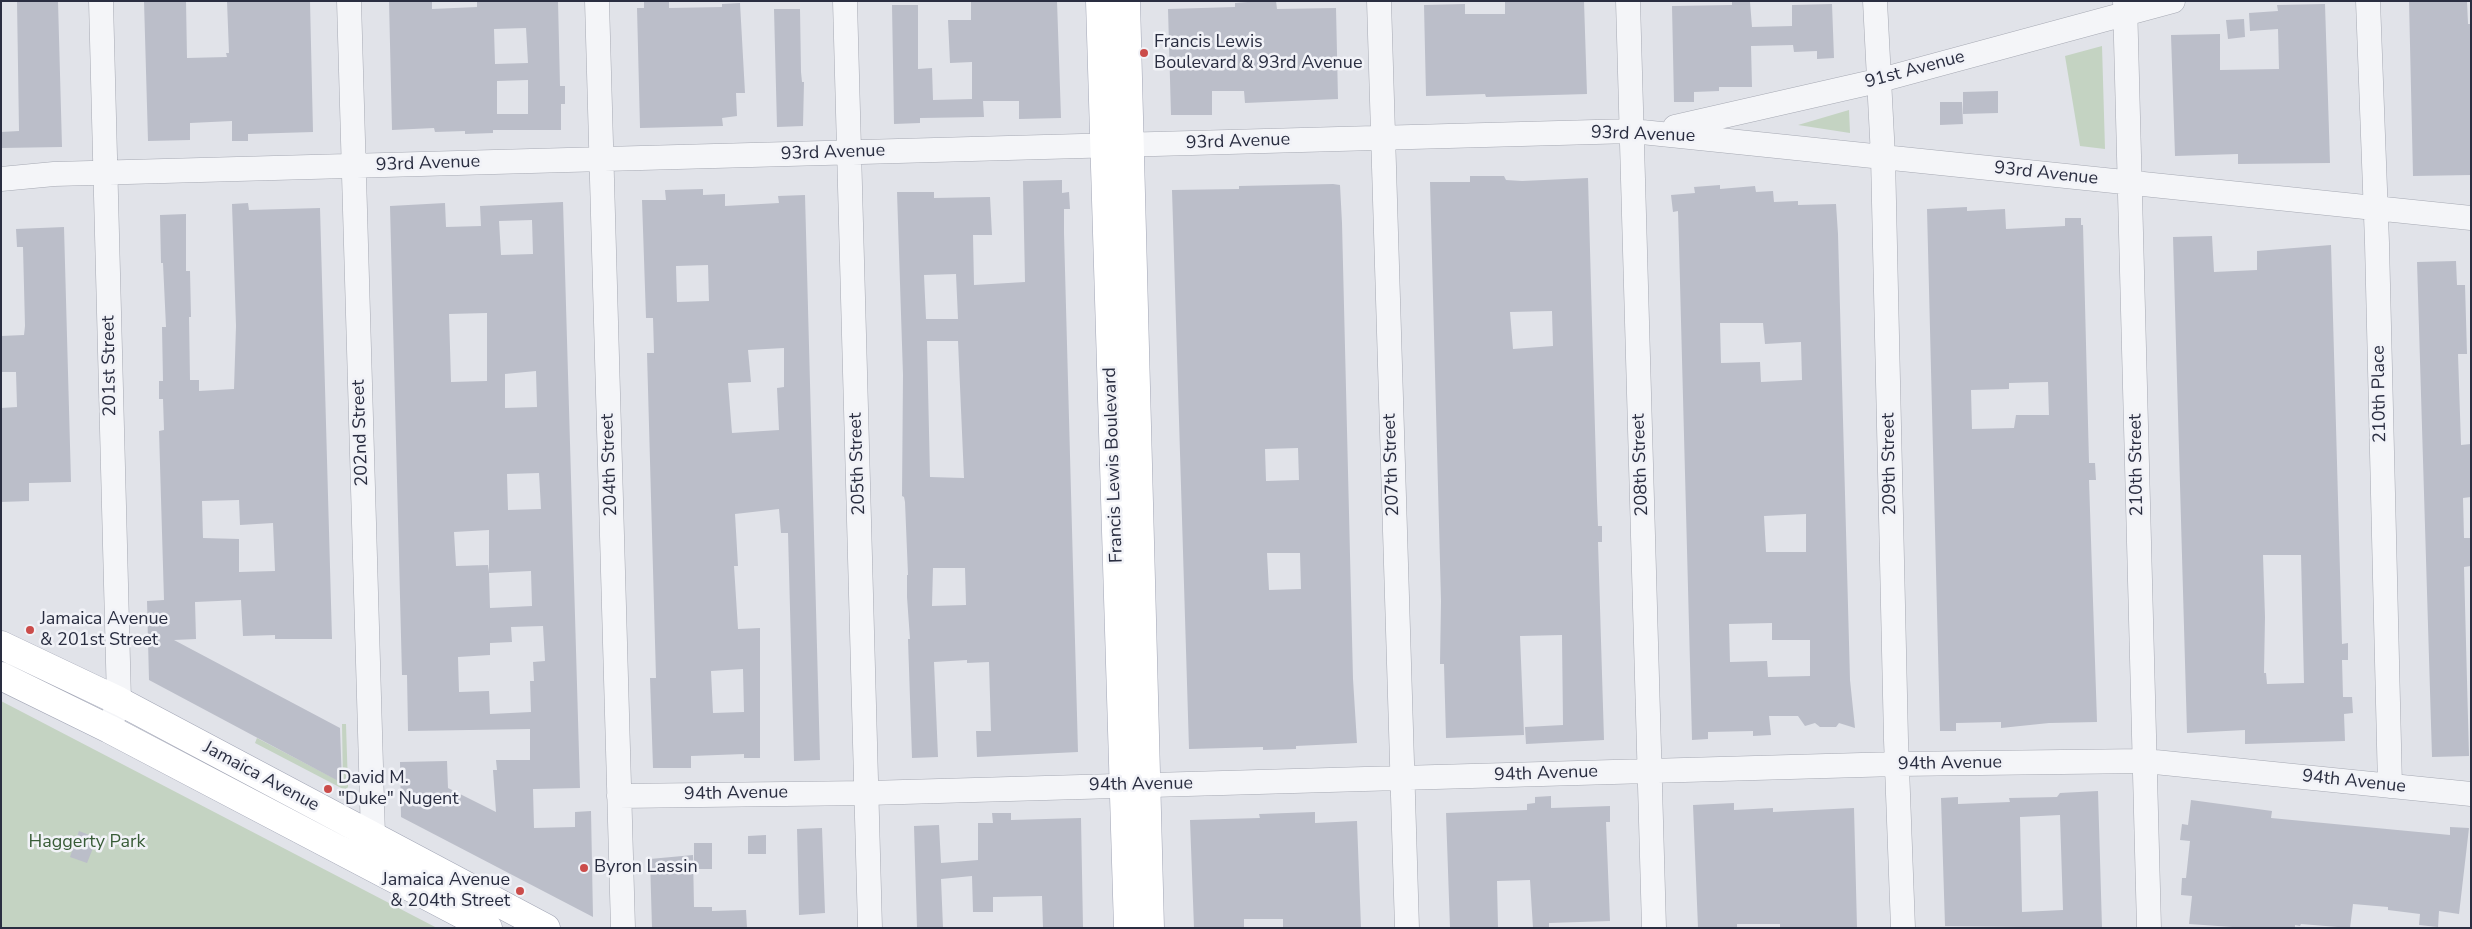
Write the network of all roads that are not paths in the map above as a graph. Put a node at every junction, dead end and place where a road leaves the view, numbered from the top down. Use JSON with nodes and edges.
{"nodes":[{"id":1,"x":101,"y":1,"type":"edge"},
{"id":2,"x":349,"y":1,"type":"edge"},
{"id":3,"x":597,"y":1,"type":"edge"},
{"id":4,"x":845,"y":1,"type":"edge"},
{"id":5,"x":1100,"y":1,"type":"edge"},
{"id":6,"x":1126,"y":1,"type":"edge"},
{"id":7,"x":1379,"y":1,"type":"edge"},
{"id":8,"x":1628,"y":1,"type":"edge"},
{"id":9,"x":1875,"y":1,"type":"edge"},
{"id":10,"x":2173,"y":1,"type":"edge"},
{"id":11,"x":2368,"y":1,"type":"edge"},
{"id":12,"x":2125,"y":8,"type":"edge"},
{"id":13,"x":1877,"y":81,"type":"junction"},
{"id":14,"x":1632,"y":131,"type":"junction"},
{"id":15,"x":1656,"y":132,"type":"junction"},
{"id":16,"x":1383,"y":138,"type":"junction"},
{"id":17,"x":1130,"y":145,"type":"junction"},
{"id":18,"x":1104,"y":146,"type":"junction"},
{"id":19,"x":849,"y":153,"type":"junction"},
{"id":20,"x":1883,"y":156,"type":"junction"},
{"id":21,"x":601,"y":160,"type":"junction"},
{"id":22,"x":354,"y":166,"type":"junction"},
{"id":23,"x":106,"y":173,"type":"junction"},
{"id":24,"x":1,"y":179,"type":"edge"},
{"id":25,"x":2130,"y":183,"type":"junction"},
{"id":26,"x":2376,"y":206,"type":"junction"},
{"id":27,"x":2471,"y":218,"type":"edge"},
{"id":28,"x":1,"y":646,"type":"edge"},
{"id":29,"x":1,"y":676,"type":"edge"},
{"id":30,"x":119,"y":702,"type":"junction"},
{"id":31,"x":109,"y":729,"type":"junction"},
{"id":32,"x":2145,"y":761,"type":"junction"},
{"id":33,"x":1897,"y":764,"type":"junction"},
{"id":34,"x":1649,"y":771,"type":"junction"},
{"id":35,"x":1401,"y":779,"type":"junction"},
{"id":36,"x":1136,"y":785,"type":"junction"},
{"id":37,"x":2390,"y":786,"type":"junction"},
{"id":38,"x":868,"y":793,"type":"junction"},
{"id":39,"x":2471,"y":794,"type":"edge"},
{"id":40,"x":619,"y":796,"type":"junction"},
{"id":41,"x":372,"y":836,"type":"junction"},
{"id":42,"x":361,"y":862,"type":"junction"},
{"id":43,"x":488,"y":928,"type":"edge"},
{"id":44,"x":546,"y":928,"type":"edge"},
{"id":45,"x":623,"y":928,"type":"edge"},
{"id":46,"x":870,"y":928,"type":"edge"},
{"id":47,"x":1128,"y":928,"type":"edge"},
{"id":48,"x":1150,"y":928,"type":"edge"},
{"id":49,"x":1407,"y":928,"type":"edge"},
{"id":50,"x":1654,"y":928,"type":"edge"},
{"id":51,"x":1904,"y":928,"type":"edge"},
{"id":52,"x":2149,"y":928,"type":"edge"}],
"edges":[{"from":1,"to":23,"type":"street","name":"201st Street"},
{"from":2,"to":22,"type":"street","name":"202nd Street"},
{"from":3,"to":21,"type":"street","name":"204th Street"},
{"from":4,"to":19,"type":"street","name":"205th Street"},
{"from":5,"to":18,"type":"main road","name":"Francis Lewis Boulevard"},
{"from":6,"to":17,"type":"main road","name":"Francis Lewis Boulevard"},
{"from":7,"to":16,"type":"street","name":"207th Street"},
{"from":8,"to":14,"type":"street","name":"208th Street"},
{"from":9,"to":13,"type":"street","name":"209th Street"},
{"from":10,"to":12,"type":"street","name":"91st Avenue"},
{"from":11,"to":26,"type":"street","name":"210th Place"},
{"from":12,"to":13,"type":"street","name":"91st Avenue"},
{"from":12,"to":25,"type":"street","name":"210th Street"},
{"from":13,"to":15,"type":"street","name":"91st Avenue"},
{"from":13,"to":20,"type":"street","name":"209th Street"},
{"from":14,"to":15,"type":"street","name":"93rd Avenue"},
{"from":14,"to":16,"type":"street","name":"93rd Avenue"},
{"from":14,"to":34,"type":"street","name":"208th Street"},
{"from":15,"to":20,"type":"street","name":"93rd Avenue"},
{"from":16,"to":17,"type":"street","name":"93rd Avenue"},
{"from":16,"to":35,"type":"street","name":"207th Street"},
{"from":17,"to":18,"type":"street","name":"93rd Avenue"},
{"from":17,"to":36,"type":"main road","name":"Francis Lewis Boulevard"},
{"from":18,"to":19,"type":"street","name":"93rd Avenue"},
{"from":18,"to":36,"type":"main road","name":"Francis Lewis Boulevard"},
{"from":19,"to":21,"type":"street","name":"93rd Avenue"},
{"from":19,"to":38,"type":"street","name":"205th Street"},
{"from":20,"to":25,"type":"street","name":"93rd Avenue"},
{"from":20,"to":33,"type":"street","name":"209th Street"},
{"from":21,"to":22,"type":"street","name":"93rd Avenue"},
{"from":21,"to":40,"type":"street","name":"204th Street"},
{"from":22,"to":23,"type":"street","name":"93rd Avenue"},
{"from":22,"to":41,"type":"street","name":"202nd Street"},
{"from":23,"to":24,"type":"street","name":"93rd Avenue"},
{"from":23,"to":30,"type":"street","name":"201st Street"},
{"from":25,"to":26,"type":"street","name":"93rd Avenue"},
{"from":25,"to":32,"type":"street","name":"210th Street"},
{"from":26,"to":27,"type":"street","name":"93rd Avenue"},
{"from":26,"to":37,"type":"street","name":"210th Place"},
{"from":28,"to":30,"type":"main road","name":"Jamaica Avenue"},
{"from":29,"to":31,"type":"main road","name":"Jamaica Avenue"},
{"from":30,"to":31,"type":"street","name":"201st Street"},
{"from":30,"to":41,"type":"main road","name":"Jamaica Avenue"},
{"from":31,"to":42,"type":"main road","name":"Jamaica Avenue"},
{"from":32,"to":33,"type":"street","name":"94th Avenue"},
{"from":32,"to":37,"type":"street","name":"94th Avenue"},
{"from":32,"to":52,"type":"street","name":"210th Street"},
{"from":33,"to":34,"type":"street","name":"94th Avenue"},
{"from":33,"to":51,"type":"street","name":"209th Street"},
{"from":34,"to":35,"type":"street","name":"94th Avenue"},
{"from":34,"to":50,"type":"street","name":"208th Street"},
{"from":35,"to":36,"type":"street","name":"94th Avenue"},
{"from":35,"to":49,"type":"street","name":"207th Street"},
{"from":36,"to":38,"type":"street","name":"94th Avenue"},
{"from":36,"to":47,"type":"main road","name":"Francis Lewis Boulevard"},
{"from":36,"to":48,"type":"main road","name":"Francis Lewis Boulevard"},
{"from":37,"to":39,"type":"street","name":"94th Avenue"},
{"from":38,"to":40,"type":"street","name":"94th Avenue"},
{"from":38,"to":46,"type":"street","name":"205th Street"},
{"from":40,"to":45,"type":"street","name":"204th Street"},
{"from":41,"to":42,"type":"street","name":"202nd Street"},
{"from":41,"to":44,"type":"main road","name":"Jamaica Avenue"},
{"from":42,"to":43,"type":"main road","name":"Jamaica Avenue"}]}
